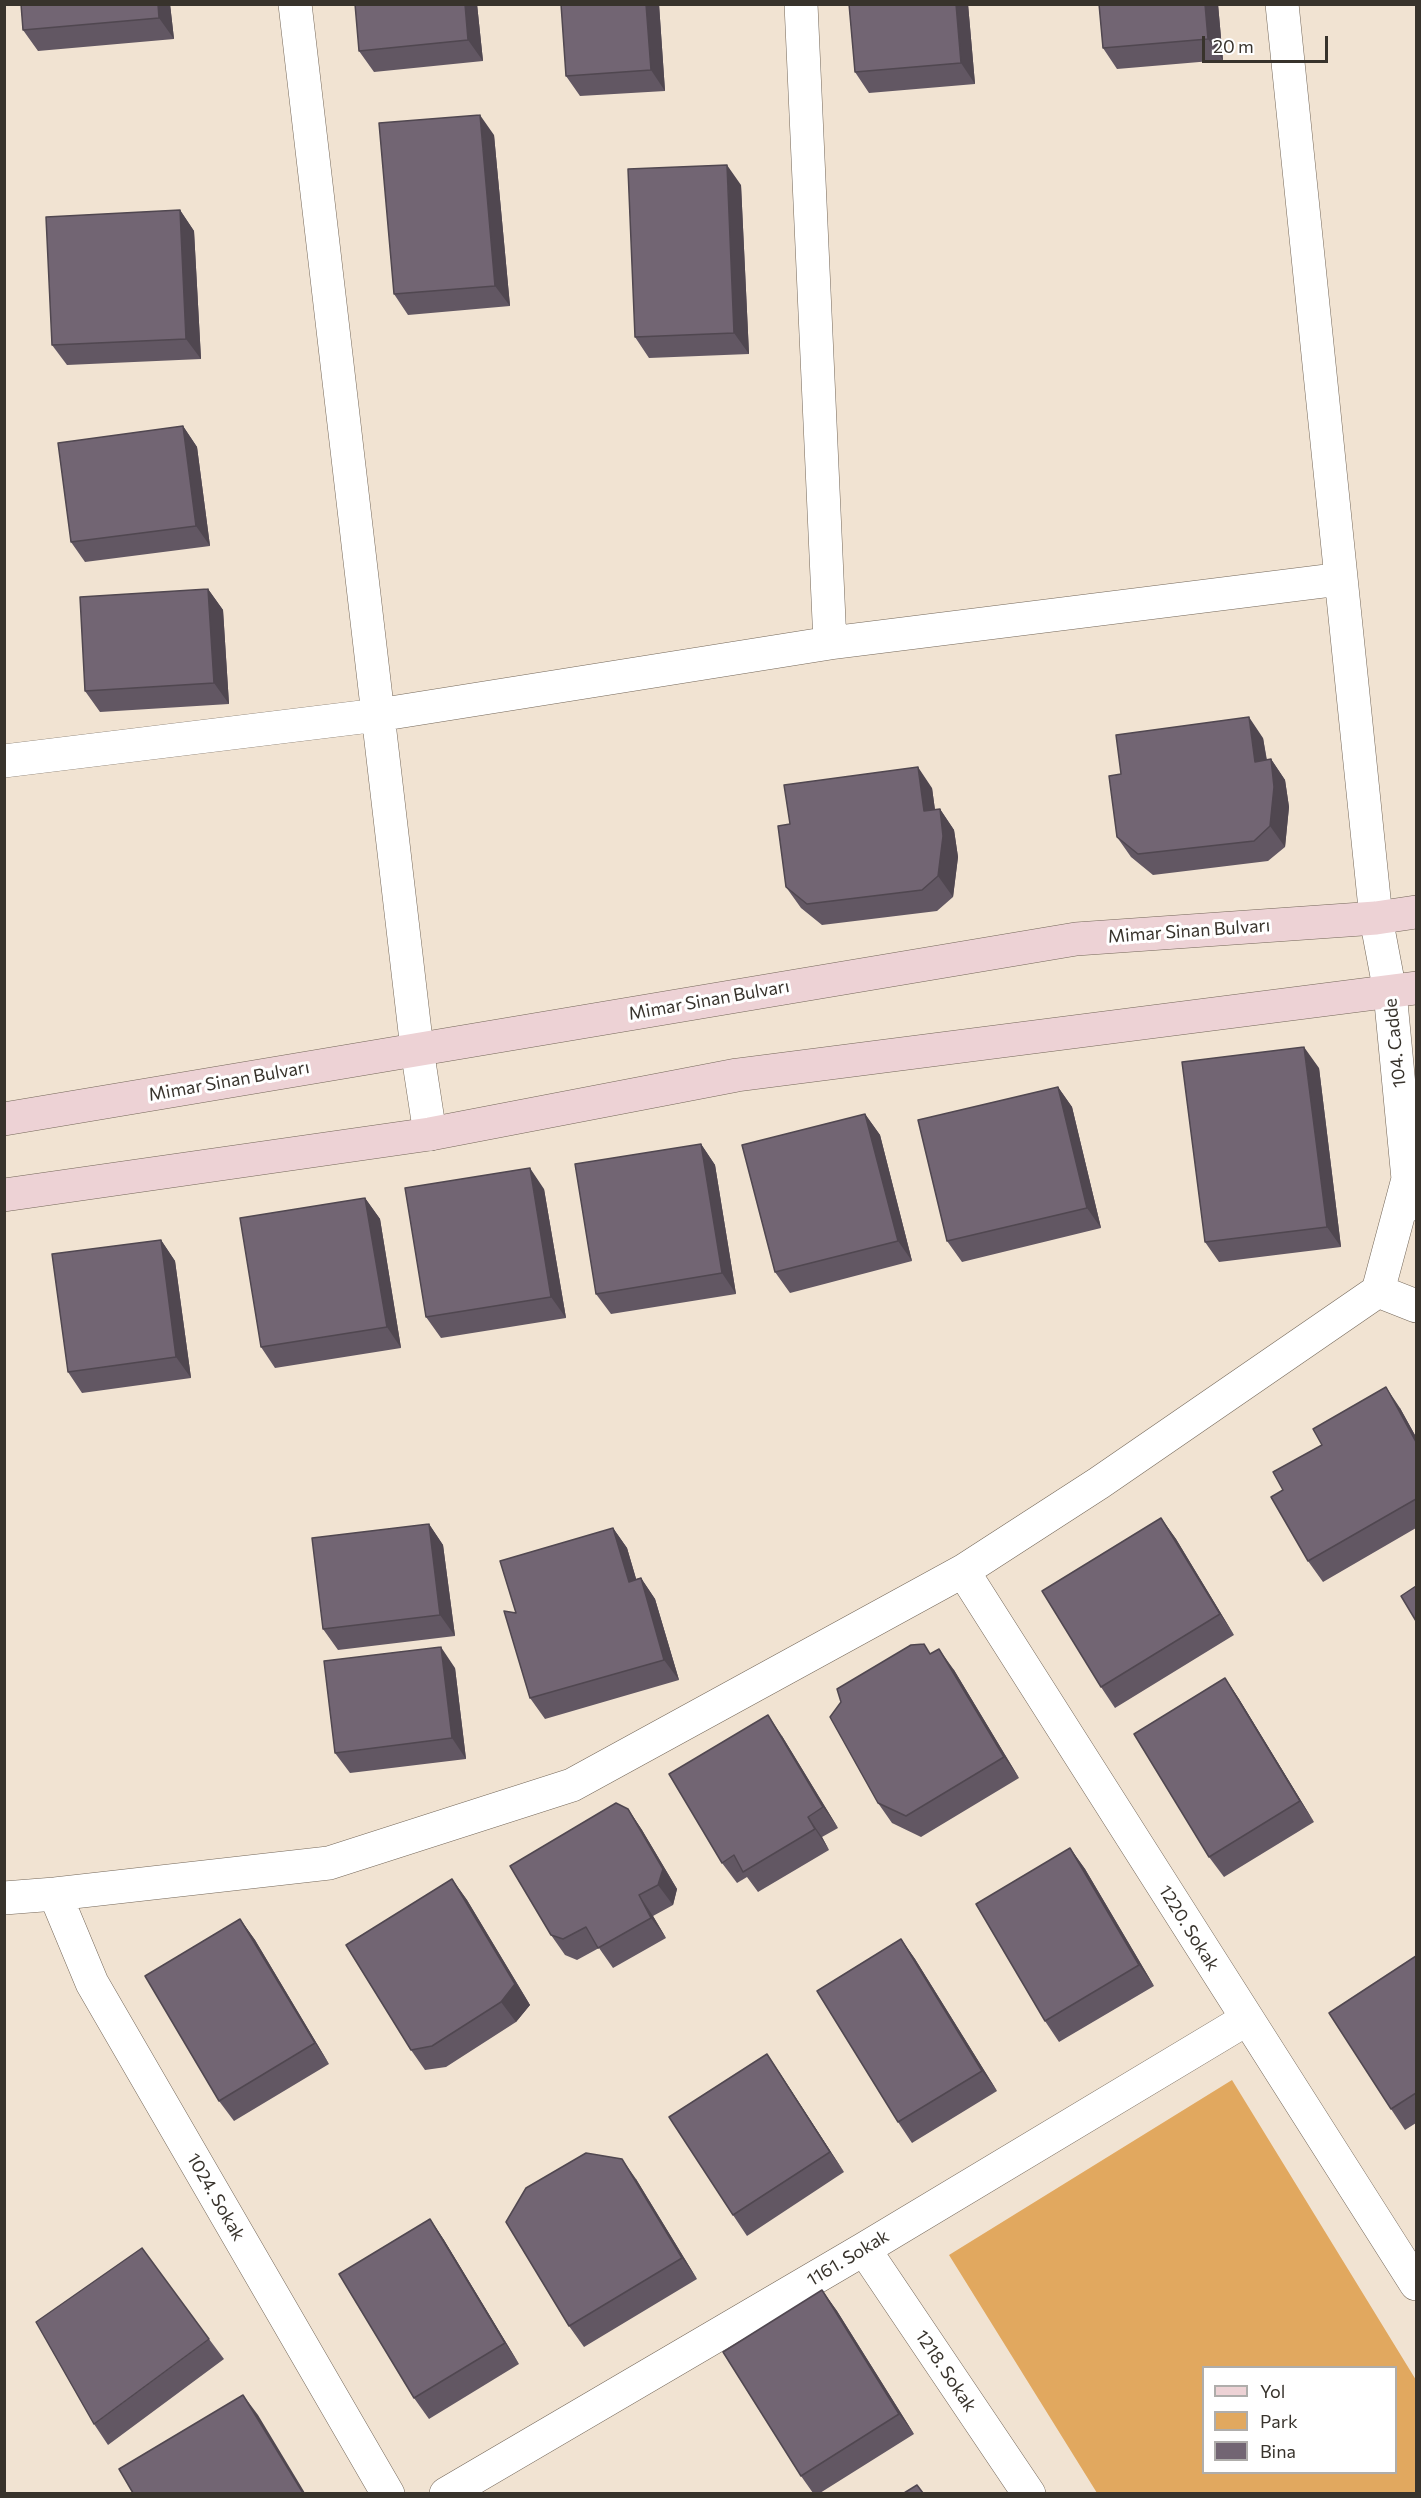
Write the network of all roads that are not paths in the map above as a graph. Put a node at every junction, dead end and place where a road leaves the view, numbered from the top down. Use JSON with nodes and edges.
{"nodes":[{"id":1,"x":295,"y":4,"type":"edge"},
{"id":2,"x":801,"y":4,"type":"edge"},
{"id":3,"x":1282,"y":4,"type":"edge"},
{"id":4,"x":1341,"y":579,"type":"junction"},
{"id":5,"x":830,"y":643,"type":"junction"},
{"id":6,"x":378,"y":715,"type":"junction"},
{"id":7,"x":4,"y":761,"type":"edge"},
{"id":8,"x":1416,"y":912,"type":"edge"},
{"id":9,"x":1376,"y":918,"type":"junction"},
{"id":10,"x":1403,"y":990,"type":"edge"},
{"id":11,"x":417,"y":1049,"type":"junction"},
{"id":12,"x":4,"y":1119,"type":"edge"},
{"id":13,"x":430,"y":1134,"type":"junction"},
{"id":14,"x":1412,"y":1192,"type":"edge"},
{"id":15,"x":4,"y":1195,"type":"edge"},
{"id":16,"x":1378,"y":1291,"type":"junction"},
{"id":17,"x":1416,"y":1306,"type":"edge"},
{"id":18,"x":963,"y":1571,"type":"junction"},
{"id":19,"x":56,"y":1894,"type":"junction"},
{"id":20,"x":4,"y":1898,"type":"edge"},
{"id":21,"x":1247,"y":2019,"type":"junction"},
{"id":22,"x":864,"y":2248,"type":"junction"},
{"id":23,"x":1416,"y":2284,"type":"edge"},
{"id":24,"x":388,"y":2493,"type":"edge"},
{"id":25,"x":446,"y":2493,"type":"edge"},
{"id":26,"x":1029,"y":2493,"type":"edge"}],
"edges":[{"from":1,"to":6,"type":"street"},
{"from":2,"to":5,"type":"street"},
{"from":3,"to":4,"type":"street","name":"104. Cadde"},
{"from":4,"to":5,"type":"street"},
{"from":4,"to":9,"type":"street","name":"104. Cadde"},
{"from":5,"to":6,"type":"street"},
{"from":6,"to":7,"type":"street"},
{"from":6,"to":11,"type":"street"},
{"from":8,"to":9,"type":"main road","name":"Mimar Sinan Bulvarı"},
{"from":9,"to":10,"type":"street","name":"104. Cadde"},
{"from":9,"to":11,"type":"main road","name":"Mimar Sinan Bulvarı"},
{"from":10,"to":13,"type":"main road"},
{"from":10,"to":14,"type":"street","name":"104. Cadde"},
{"from":11,"to":12,"type":"main road","name":"Mimar Sinan Bulvarı"},
{"from":11,"to":13,"type":"street"},
{"from":13,"to":15,"type":"main road"},
{"from":14,"to":16,"type":"street"},
{"from":16,"to":17,"type":"street"},
{"from":16,"to":18,"type":"street"},
{"from":18,"to":19,"type":"street"},
{"from":18,"to":21,"type":"street","name":"1220. Sokak"},
{"from":19,"to":20,"type":"street"},
{"from":19,"to":24,"type":"street","name":"1024. Sokak"},
{"from":21,"to":22,"type":"street","name":"1161. Sokak"},
{"from":21,"to":23,"type":"street","name":"1220. Sokak"},
{"from":22,"to":25,"type":"street","name":"1161. Sokak"},
{"from":22,"to":26,"type":"street","name":"1218. Sokak"}]}
